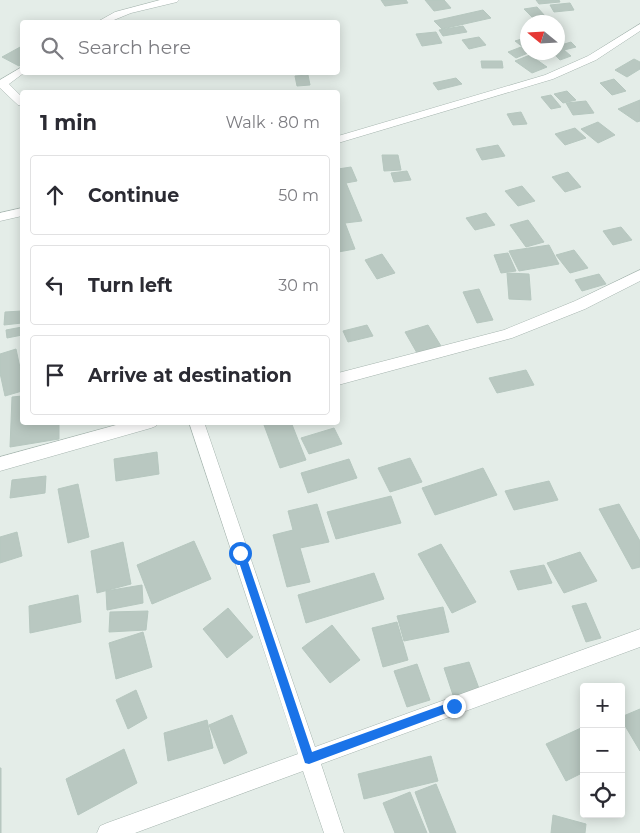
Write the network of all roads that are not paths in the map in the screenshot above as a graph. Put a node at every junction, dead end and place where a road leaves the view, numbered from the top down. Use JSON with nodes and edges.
{"nodes":[{"id":1,"x":174,"y":0,"type":"edge"},
{"id":2,"x":106,"y":20,"type":"edge"},
{"id":3,"x":640,"y":27,"type":"edge"},
{"id":4,"x":20,"y":71,"type":"edge"},
{"id":5,"x":20,"y":101,"type":"edge"},
{"id":6,"x":340,"y":139,"type":"edge"},
{"id":7,"x":20,"y":212,"type":"edge"},
{"id":8,"x":0,"y":217,"type":"edge"},
{"id":9,"x":640,"y":275,"type":"edge"},
{"id":10,"x":340,"y":378,"type":"edge"},
{"id":11,"x":140,"y":425,"type":"edge"},
{"id":12,"x":197,"y":425,"type":"edge"},
{"id":13,"x":0,"y":464,"type":"edge"},
{"id":14,"x":640,"y":638,"type":"edge"},
{"id":15,"x":309,"y":759,"type":"junction"},
{"id":16,"x":107,"y":833,"type":"edge"},
{"id":17,"x":334,"y":833,"type":"edge"}],
"edges":[{"from":1,"to":2,"type":"street"},
{"from":3,"to":6,"type":"street"},
{"from":4,"to":5,"type":"street"},
{"from":7,"to":8,"type":"street"},
{"from":9,"to":10,"type":"street"},
{"from":11,"to":13,"type":"street"},
{"from":12,"to":15,"type":"street"},
{"from":14,"to":15,"type":"street"},
{"from":15,"to":16,"type":"street"},
{"from":15,"to":17,"type":"street"}]}
